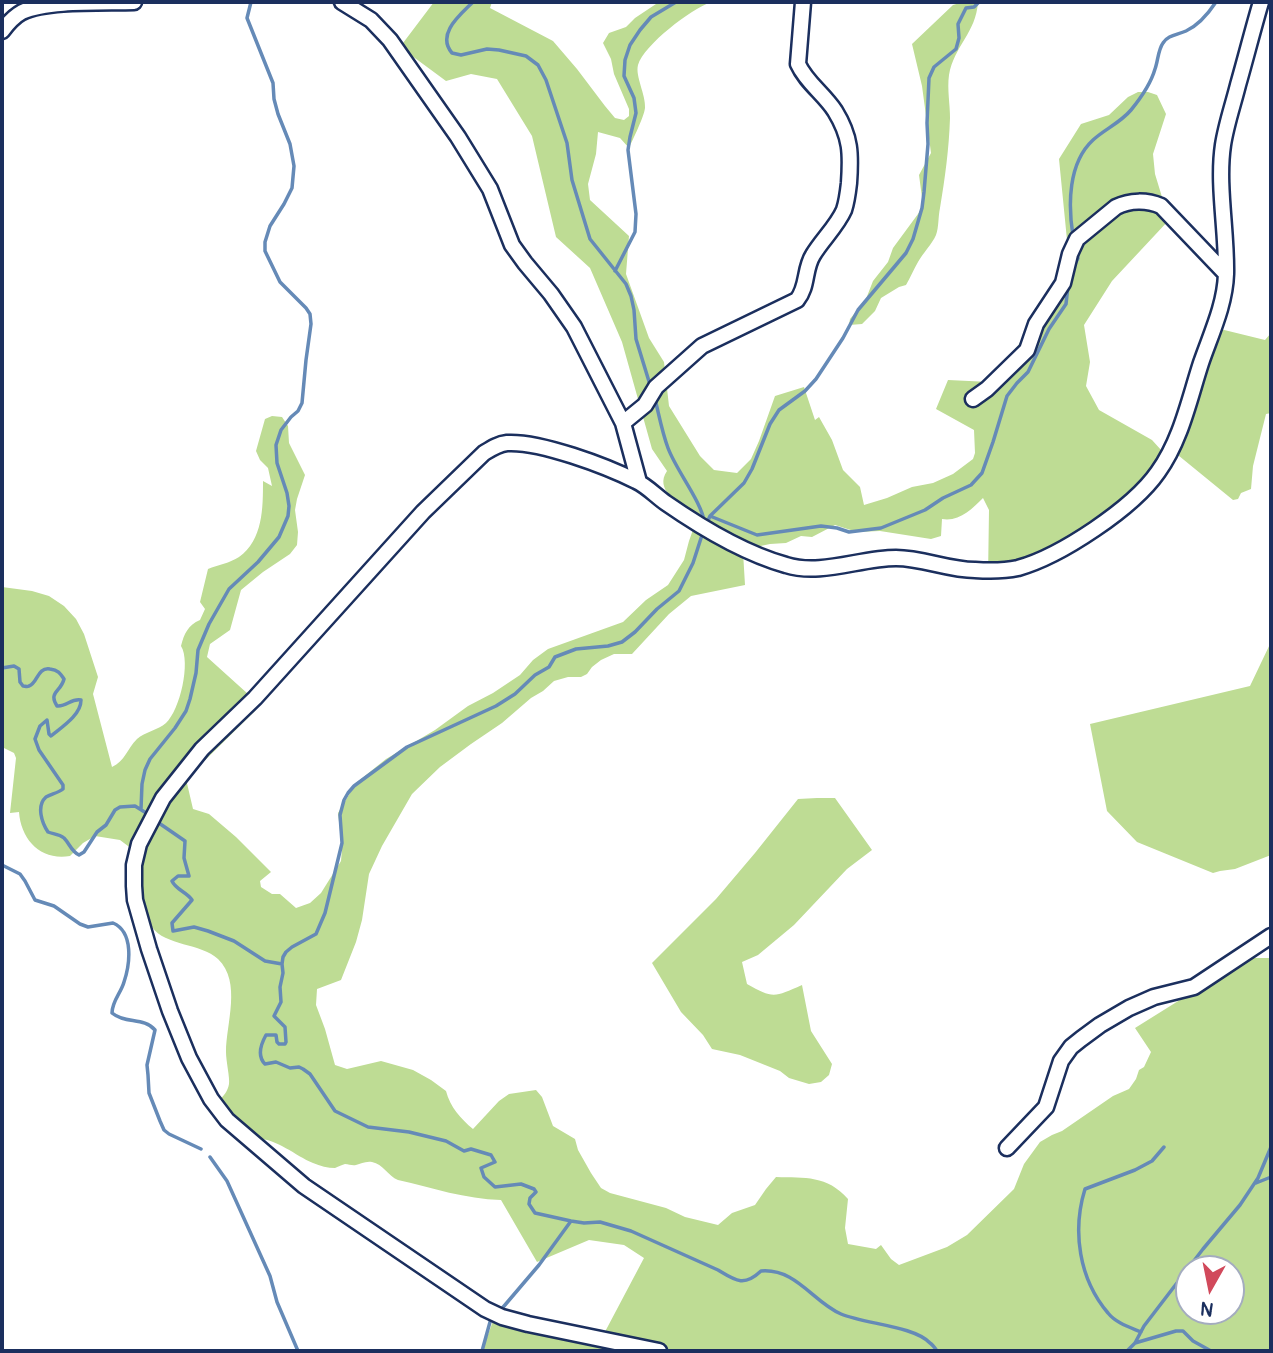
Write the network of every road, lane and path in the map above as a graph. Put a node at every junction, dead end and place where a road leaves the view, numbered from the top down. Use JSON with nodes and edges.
{"nodes":[{"id":1,"x":134,"y":2,"type":"edge"},
{"id":2,"x":342,"y":2,"type":"edge"},
{"id":3,"x":803,"y":2,"type":"edge"},
{"id":4,"x":1261,"y":2,"type":"edge"},
{"id":5,"x":2,"y":31,"type":"edge"},
{"id":6,"x":1226,"y":274,"type":"junction"},
{"id":7,"x":973,"y":399,"type":"dead end"},
{"id":8,"x":623,"y":423,"type":"junction"},
{"id":9,"x":639,"y":482,"type":"junction"},
{"id":10,"x":1271,"y":936,"type":"edge"},
{"id":11,"x":1007,"y":1148,"type":"dead end"},
{"id":12,"x":659,"y":1351,"type":"edge"}],
"edges":[{"from":1,"to":5,"type":"street"},
{"from":2,"to":8,"type":"street"},
{"from":3,"to":8,"type":"street"},
{"from":4,"to":6,"type":"street"},
{"from":6,"to":7,"type":"street"},
{"from":6,"to":9,"type":"street"},
{"from":8,"to":9,"type":"street"},
{"from":9,"to":12,"type":"street"},
{"from":10,"to":11,"type":"street"}]}
